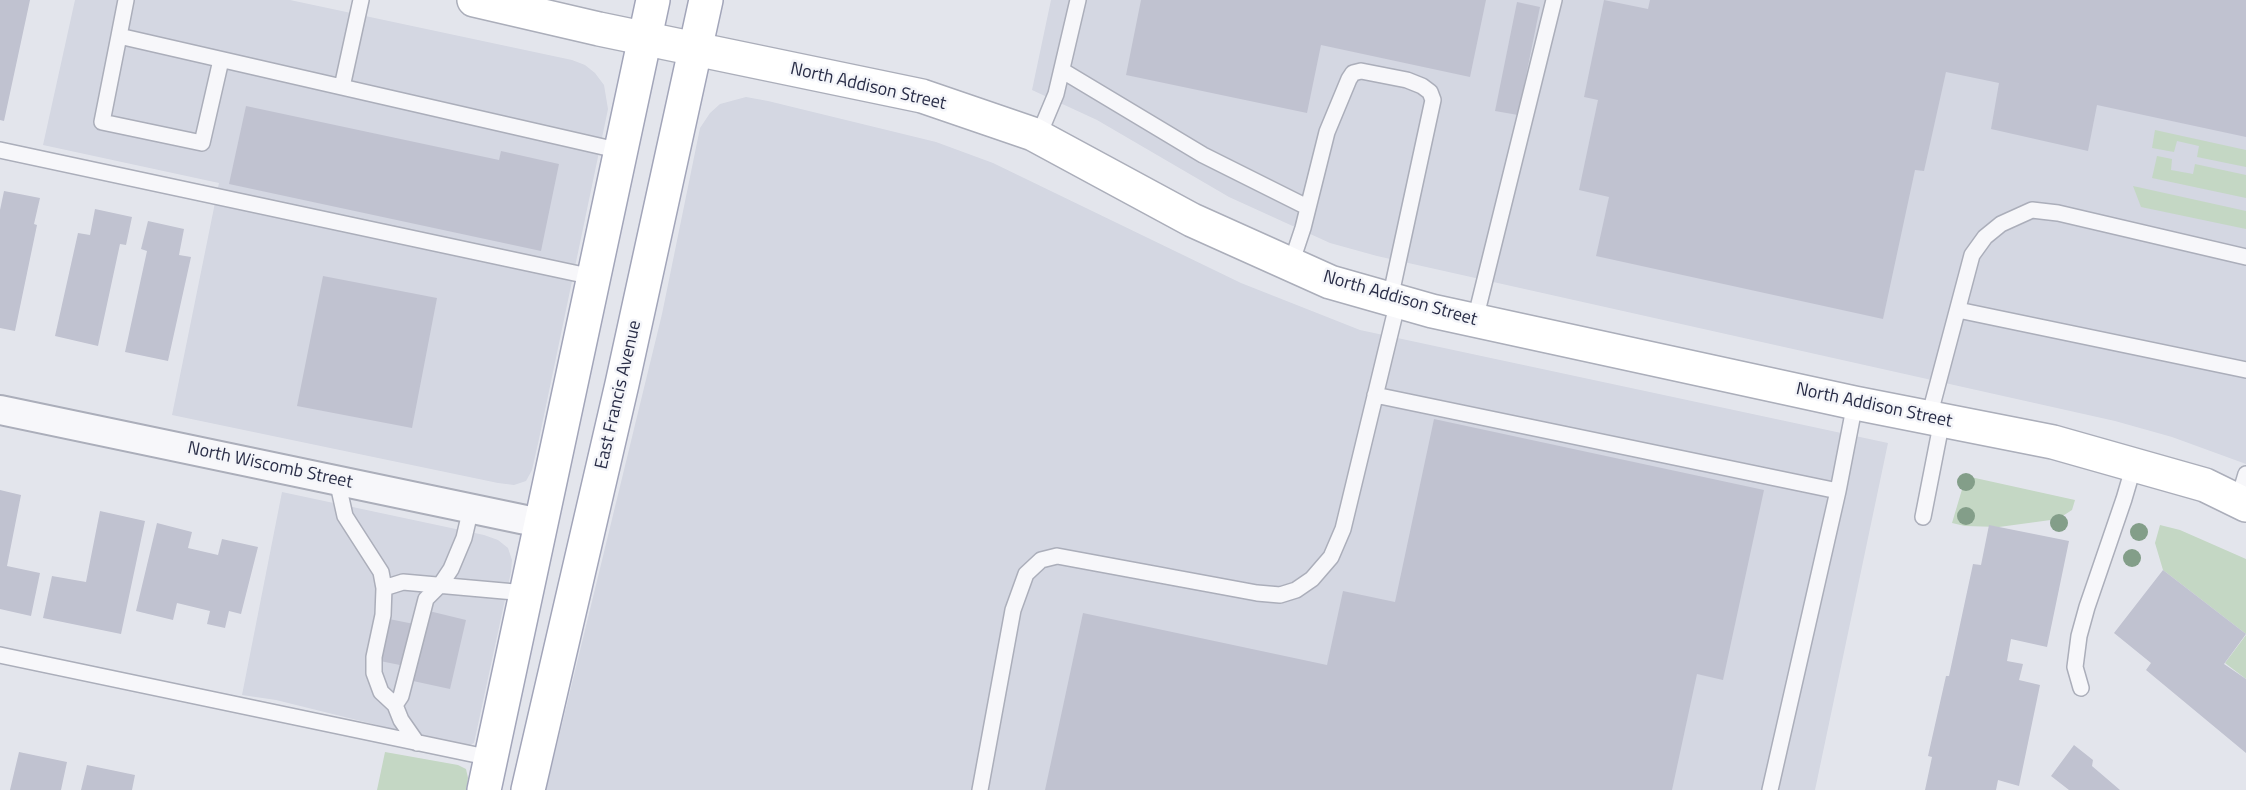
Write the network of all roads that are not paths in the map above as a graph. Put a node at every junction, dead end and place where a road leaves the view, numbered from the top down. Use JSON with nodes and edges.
{"nodes":[{"id":1,"x":126,"y":0,"type":"edge"},
{"id":2,"x":361,"y":0,"type":"edge"},
{"id":3,"x":653,"y":0,"type":"edge"},
{"id":4,"x":706,"y":0,"type":"edge"},
{"id":5,"x":1078,"y":0,"type":"edge"},
{"id":6,"x":1554,"y":0,"type":"edge"},
{"id":7,"x":483,"y":1,"type":"edge"},
{"id":8,"x":119,"y":36,"type":"junction"},
{"id":9,"x":645,"y":38,"type":"junction"},
{"id":10,"x":695,"y":49,"type":"junction"},
{"id":11,"x":220,"y":60,"type":"junction"},
{"id":12,"x":1063,"y":71,"type":"junction"},
{"id":13,"x":342,"y":87,"type":"junction"},
{"id":14,"x":1038,"y":137,"type":"junction"},
{"id":15,"x":0,"y":150,"type":"edge"},
{"id":16,"x":621,"y":151,"type":"junction"},
{"id":17,"x":1307,"y":207,"type":"junction"},
{"id":18,"x":2246,"y":257,"type":"edge"},
{"id":19,"x":1291,"y":264,"type":"junction"},
{"id":20,"x":593,"y":277,"type":"junction"},
{"id":21,"x":1394,"y":300,"type":"junction"},
{"id":22,"x":1958,"y":310,"type":"junction"},
{"id":23,"x":1475,"y":320,"type":"junction"},
{"id":24,"x":2246,"y":370,"type":"edge"},
{"id":25,"x":1375,"y":395,"type":"junction"},
{"id":26,"x":1855,"y":403,"type":"junction"},
{"id":27,"x":0,"y":410,"type":"edge"},
{"id":28,"x":1935,"y":419,"type":"junction"},
{"id":29,"x":2134,"y":465,"type":"junction"},
{"id":30,"x":337,"y":480,"type":"junction"},
{"id":31,"x":1838,"y":491,"type":"junction"},
{"id":32,"x":2243,"y":493,"type":"edge"},
{"id":33,"x":471,"y":508,"type":"junction"},
{"id":34,"x":1923,"y":517,"type":"dead end"},
{"id":35,"x":540,"y":523,"type":"junction"},
{"id":36,"x":441,"y":584,"type":"junction"},
{"id":37,"x":384,"y":588,"type":"junction"},
{"id":38,"x":526,"y":593,"type":"junction"},
{"id":39,"x":0,"y":655,"type":"edge"},
{"id":40,"x":2081,"y":688,"type":"dead end"},
{"id":41,"x":395,"y":705,"type":"junction"},
{"id":42,"x":417,"y":743,"type":"junction"},
{"id":43,"x":491,"y":758,"type":"junction"},
{"id":44,"x":484,"y":790,"type":"edge"},
{"id":45,"x":528,"y":790,"type":"edge"},
{"id":46,"x":980,"y":790,"type":"edge"},
{"id":47,"x":1770,"y":790,"type":"edge"}],
"edges":[{"from":1,"to":8,"type":"lane"},
{"from":2,"to":13,"type":"lane"},
{"from":3,"to":9,"type":"street"},
{"from":4,"to":10,"type":"street","name":"East Francis Avenue"},
{"from":5,"to":12,"type":"lane"},
{"from":6,"to":23,"type":"lane"},
{"from":7,"to":9,"type":"street","name":"North Addison Street"},
{"from":8,"to":11,"type":"lane"},
{"from":8,"to":11,"type":"lane"},
{"from":9,"to":10,"type":"street","name":"North Addison Street"},
{"from":9,"to":16,"type":"street"},
{"from":10,"to":14,"type":"street","name":"North Addison Street"},
{"from":10,"to":45,"type":"street","name":"East Francis Avenue"},
{"from":11,"to":13,"type":"lane"},
{"from":12,"to":14,"type":"lane"},
{"from":12,"to":17,"type":"lane"},
{"from":13,"to":16,"type":"lane"},
{"from":14,"to":19,"type":"street","name":"North Addison Street"},
{"from":15,"to":20,"type":"lane"},
{"from":16,"to":20,"type":"street"},
{"from":17,"to":19,"type":"lane"},
{"from":17,"to":21,"type":"lane"},
{"from":18,"to":22,"type":"lane"},
{"from":19,"to":21,"type":"street","name":"North Addison Street"},
{"from":20,"to":35,"type":"street"},
{"from":21,"to":23,"type":"street","name":"North Addison Street"},
{"from":21,"to":25,"type":"lane"},
{"from":22,"to":24,"type":"lane"},
{"from":22,"to":28,"type":"lane"},
{"from":23,"to":26,"type":"street","name":"North Addison Street"},
{"from":25,"to":31,"type":"lane"},
{"from":25,"to":46,"type":"lane"},
{"from":26,"to":28,"type":"street","name":"North Addison Street"},
{"from":26,"to":31,"type":"lane"},
{"from":27,"to":30,"type":"street","name":"North Wiscomb Street"},
{"from":28,"to":29,"type":"street","name":"North Addison Street"},
{"from":28,"to":34,"type":"lane"},
{"from":29,"to":32,"type":"street","name":"North Addison Street"},
{"from":29,"to":40,"type":"lane"},
{"from":30,"to":33,"type":"street","name":"North Wiscomb Street"},
{"from":30,"to":37,"type":"lane"},
{"from":31,"to":47,"type":"lane"},
{"from":33,"to":35,"type":"street","name":"North Wiscomb Street"},
{"from":33,"to":36,"type":"lane"},
{"from":35,"to":38,"type":"street"},
{"from":36,"to":37,"type":"lane"},
{"from":36,"to":38,"type":"lane"},
{"from":36,"to":41,"type":"lane"},
{"from":37,"to":41,"type":"lane"},
{"from":38,"to":43,"type":"street"},
{"from":39,"to":42,"type":"lane"},
{"from":41,"to":42,"type":"lane"},
{"from":42,"to":43,"type":"lane"},
{"from":43,"to":44,"type":"street"}]}
